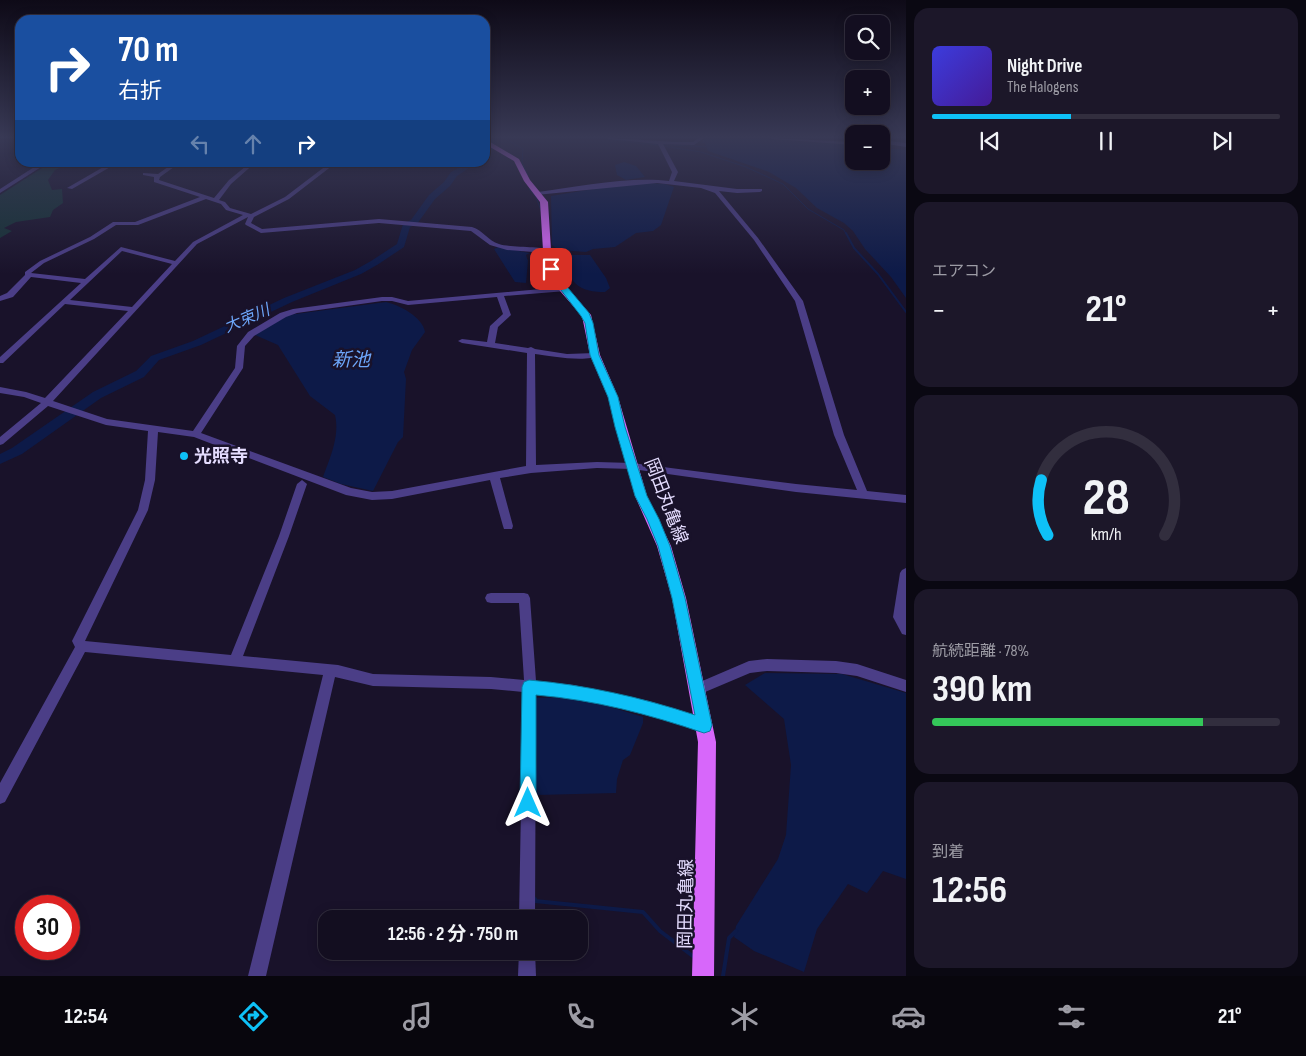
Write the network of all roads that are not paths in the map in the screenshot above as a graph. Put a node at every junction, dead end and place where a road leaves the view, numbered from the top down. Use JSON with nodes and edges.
{"nodes":[{"id":1,"x":12,"y":184,"type":"edge"},
{"id":2,"x":78,"y":184,"type":"edge"},
{"id":3,"x":164,"y":184,"type":"edge"},
{"id":4,"x":229,"y":184,"type":"edge"},
{"id":5,"x":306,"y":184,"type":"edge"},
{"id":6,"x":529,"y":184,"type":"edge"},
{"id":7,"x":639,"y":184,"type":"edge"},
{"id":8,"x":681,"y":184,"type":"edge"},
{"id":9,"x":70,"y":188,"type":"dead end"},
{"id":10,"x":709,"y":188,"type":"junction"},
{"id":11,"x":760,"y":190,"type":"dead end"},
{"id":12,"x":0,"y":191,"type":"edge"},
{"id":13,"x":538,"y":194,"type":"junction"},
{"id":14,"x":205,"y":197,"type":"junction"},
{"id":15,"x":215,"y":200,"type":"junction"},
{"id":16,"x":250,"y":215,"type":"junction"},
{"id":17,"x":547,"y":250,"type":"junction"},
{"id":18,"x":176,"y":263,"type":"junction"},
{"id":19,"x":29,"y":275,"type":"junction"},
{"id":20,"x":86,"y":281,"type":"junction"},
{"id":21,"x":563,"y":289,"type":"junction"},
{"id":22,"x":500,"y":294,"type":"junction"},
{"id":23,"x":0,"y":299,"type":"edge"},
{"id":24,"x":64,"y":302,"type":"junction"},
{"id":25,"x":134,"y":309,"type":"junction"},
{"id":26,"x":462,"y":341,"type":"dead end"},
{"id":27,"x":491,"y":344,"type":"junction"},
{"id":28,"x":531,"y":349,"type":"junction"},
{"id":29,"x":595,"y":355,"type":"junction"},
{"id":30,"x":0,"y":360,"type":"edge"},
{"id":31,"x":0,"y":390,"type":"edge"},
{"id":32,"x":46,"y":403,"type":"junction"},
{"id":33,"x":153,"y":428,"type":"junction"},
{"id":34,"x":196,"y":434,"type":"junction"},
{"id":35,"x":0,"y":442,"type":"edge"},
{"id":36,"x":632,"y":466,"type":"junction"},
{"id":37,"x":531,"y":469,"type":"junction"},
{"id":38,"x":494,"y":476,"type":"junction"},
{"id":39,"x":302,"y":484,"type":"dead end"},
{"id":40,"x":864,"y":496,"type":"junction"},
{"id":41,"x":906,"y":499,"type":"edge"},
{"id":42,"x":508,"y":526,"type":"dead end"},
{"id":43,"x":906,"y":573,"type":"edge"},
{"id":44,"x":490,"y":598,"type":"dead end"},
{"id":45,"x":906,"y":630,"type":"edge"},
{"id":46,"x":82,"y":646,"type":"junction"},
{"id":47,"x":235,"y":661,"type":"junction"},
{"id":48,"x":330,"y":671,"type":"junction"},
{"id":49,"x":906,"y":686,"type":"edge"},
{"id":50,"x":529,"y":687,"type":"junction"},
{"id":51,"x":698,"y":689,"type":"junction"},
{"id":52,"x":704,"y":725,"type":"junction"},
{"id":53,"x":0,"y":797,"type":"edge"},
{"id":54,"x":527,"y":910,"type":"edge"},
{"id":55,"x":527,"y":960,"type":"edge"},
{"id":56,"x":256,"y":976,"type":"edge"},
{"id":57,"x":527,"y":976,"type":"edge"},
{"id":58,"x":703,"y":976,"type":"edge"}],
"edges":[{"from":1,"to":12,"type":"street"},
{"from":2,"to":9,"type":"street"},
{"from":3,"to":14,"type":"street"},
{"from":4,"to":15,"type":"street"},
{"from":5,"to":16,"type":"street"},
{"from":6,"to":13,"type":"main road","name":"岡田丸亀線"},
{"from":7,"to":13,"type":"street"},
{"from":8,"to":10,"type":"street"},
{"from":10,"to":11,"type":"street"},
{"from":10,"to":40,"type":"street"},
{"from":13,"to":17,"type":"main road","name":"岡田丸亀線"},
{"from":14,"to":15,"type":"street"},
{"from":14,"to":19,"type":"street"},
{"from":15,"to":16,"type":"street"},
{"from":16,"to":17,"type":"street"},
{"from":16,"to":18,"type":"street"},
{"from":17,"to":21,"type":"main road","name":"岡田丸亀線"},
{"from":18,"to":20,"type":"street"},
{"from":18,"to":25,"type":"street"},
{"from":19,"to":20,"type":"street"},
{"from":19,"to":23,"type":"street"},
{"from":20,"to":24,"type":"street"},
{"from":21,"to":22,"type":"street"},
{"from":21,"to":29,"type":"main road","name":"岡田丸亀線"},
{"from":22,"to":27,"type":"street"},
{"from":22,"to":34,"type":"street"},
{"from":24,"to":25,"type":"street"},
{"from":24,"to":30,"type":"street"},
{"from":25,"to":32,"type":"street"},
{"from":26,"to":27,"type":"street"},
{"from":27,"to":28,"type":"street"},
{"from":28,"to":29,"type":"street"},
{"from":28,"to":37,"type":"street"},
{"from":29,"to":36,"type":"main road","name":"岡田丸亀線"},
{"from":31,"to":32,"type":"street"},
{"from":32,"to":33,"type":"street"},
{"from":32,"to":35,"type":"street"},
{"from":33,"to":34,"type":"street"},
{"from":33,"to":46,"type":"street"},
{"from":34,"to":38,"type":"street"},
{"from":36,"to":37,"type":"street"},
{"from":36,"to":40,"type":"street"},
{"from":36,"to":51,"type":"main road","name":"岡田丸亀線"},
{"from":37,"to":38,"type":"street"},
{"from":38,"to":42,"type":"street"},
{"from":39,"to":47,"type":"street"},
{"from":40,"to":41,"type":"street"},
{"from":43,"to":45,"type":"street"},
{"from":44,"to":50,"type":"street"},
{"from":46,"to":47,"type":"street"},
{"from":46,"to":53,"type":"street"},
{"from":47,"to":48,"type":"street"},
{"from":48,"to":50,"type":"street"},
{"from":48,"to":56,"type":"street"},
{"from":49,"to":51,"type":"street"},
{"from":50,"to":52,"type":"street"},
{"from":50,"to":54,"type":"street"},
{"from":51,"to":52,"type":"main road","name":"岡田丸亀線"},
{"from":52,"to":58,"type":"main road","name":"岡田丸亀線"},
{"from":55,"to":57,"type":"street"}]}
